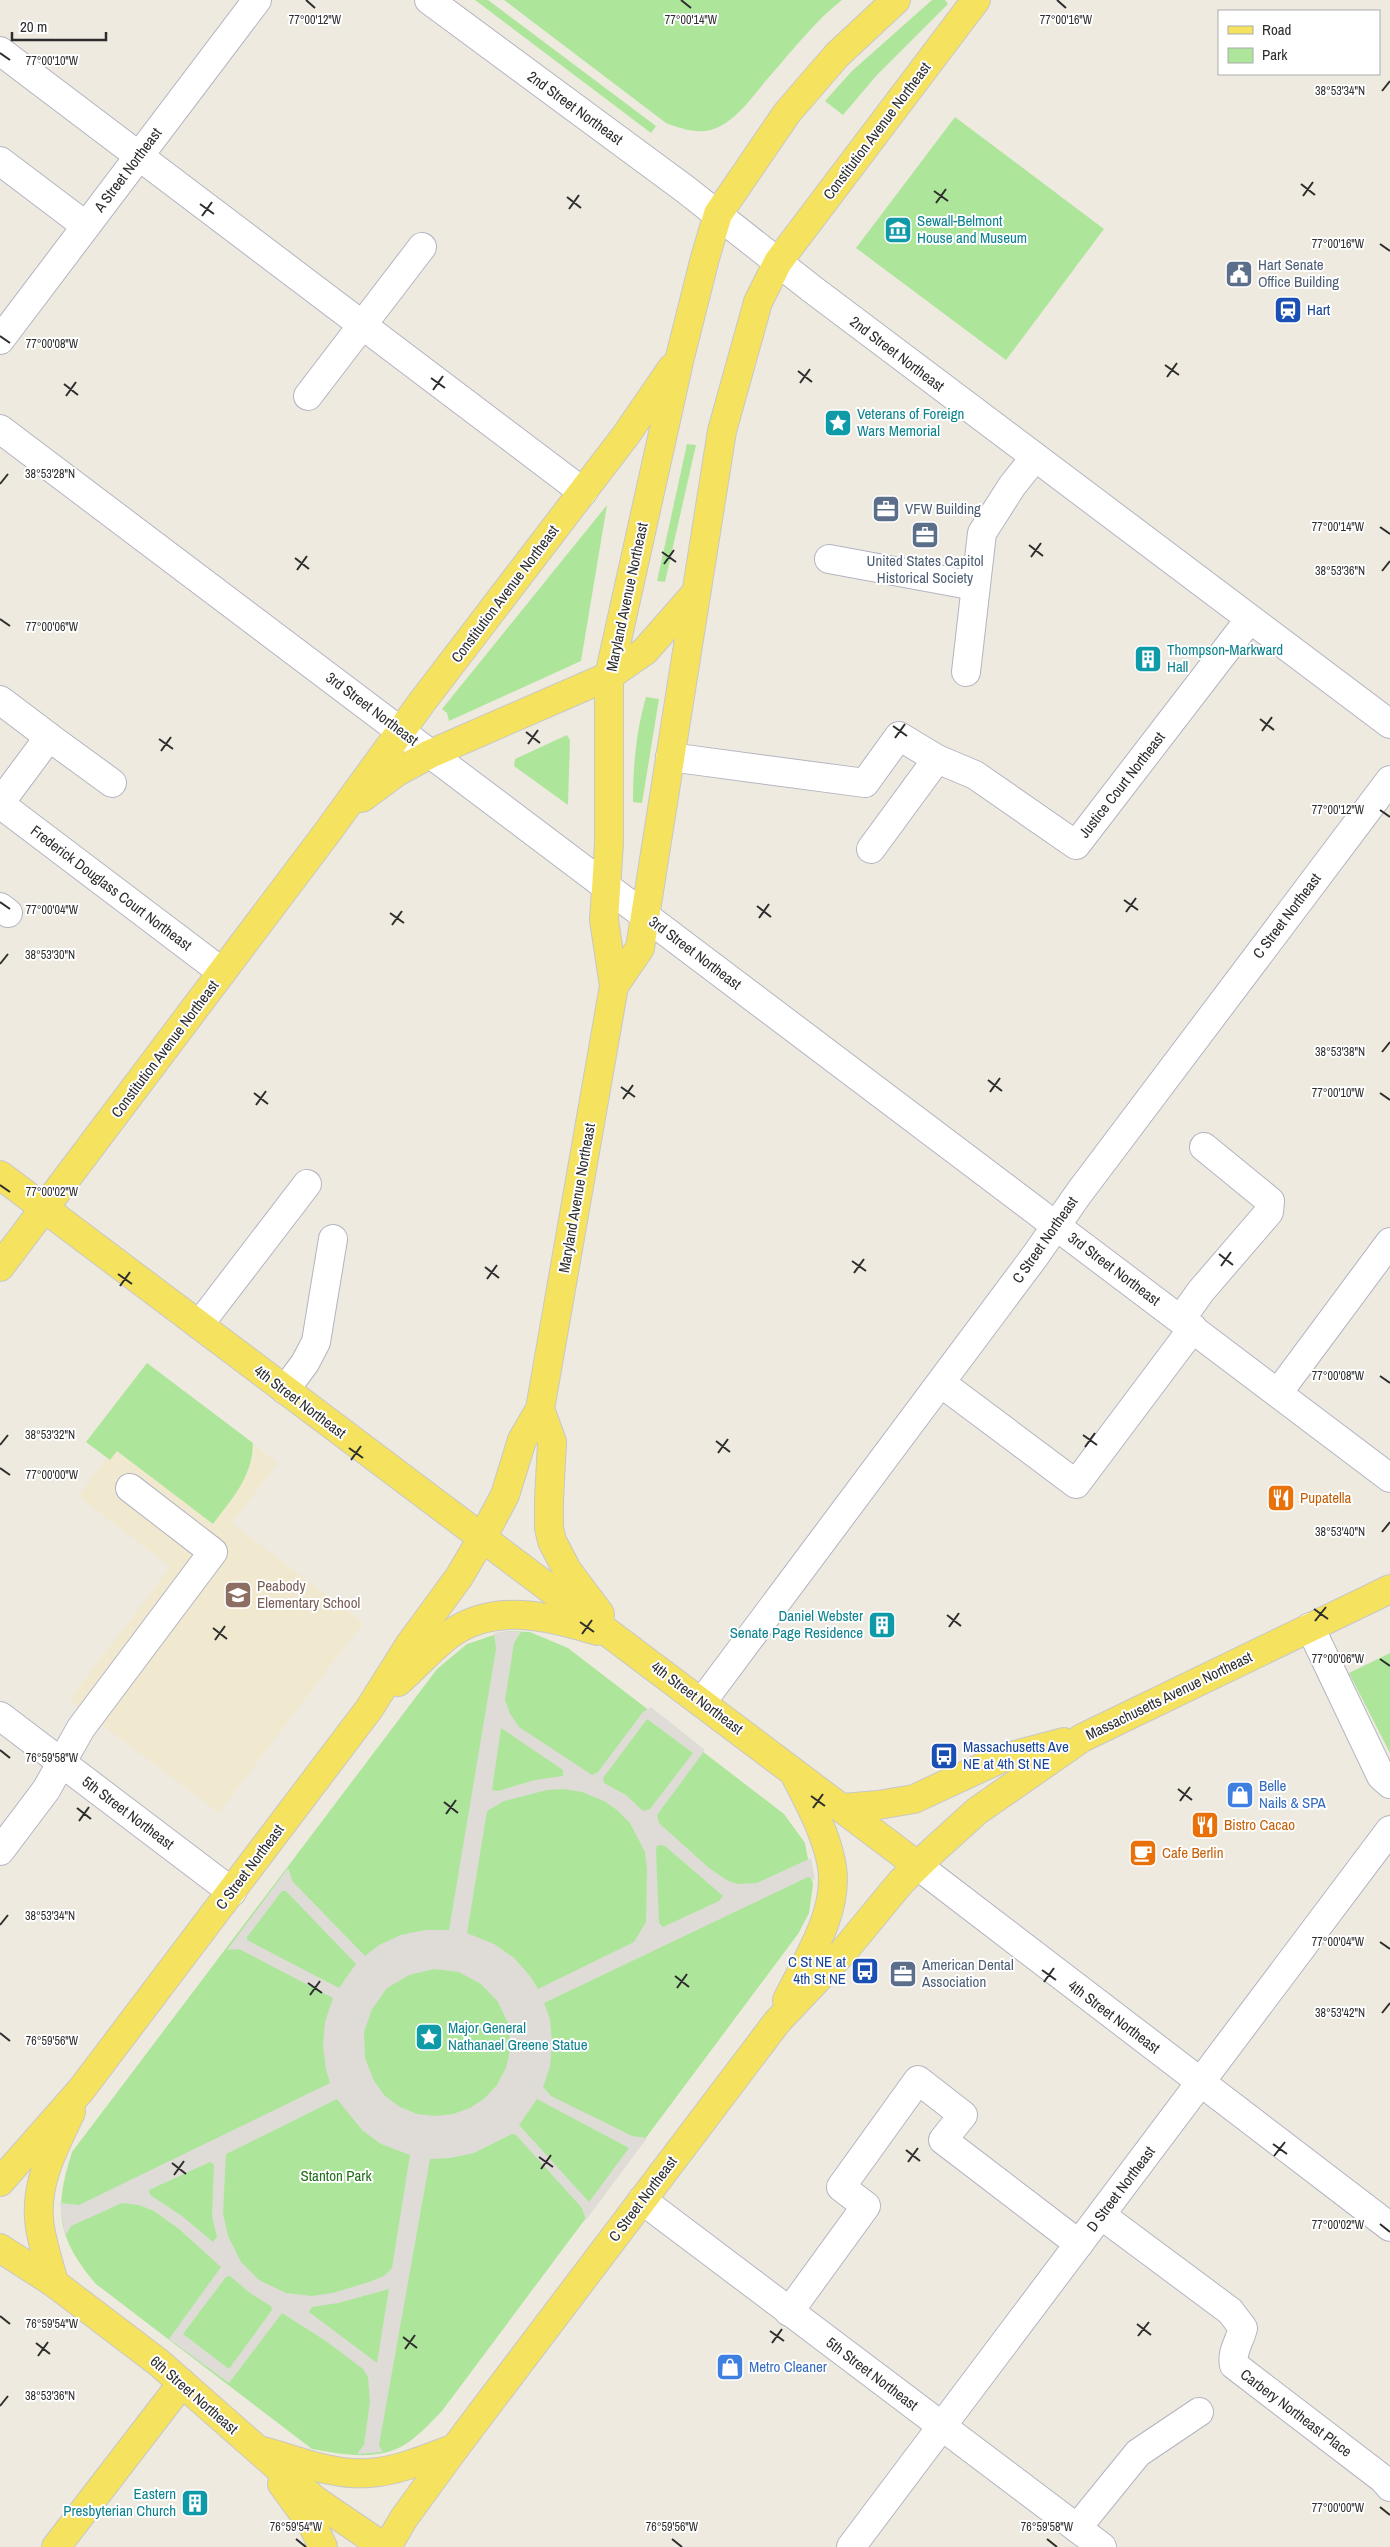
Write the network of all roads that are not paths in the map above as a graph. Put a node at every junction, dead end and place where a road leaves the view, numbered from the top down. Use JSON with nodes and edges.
{"nodes":[{"id":1,"x":256,"y":0,"type":"edge"},
{"id":2,"x":430,"y":0,"type":"edge"},
{"id":3,"x":896,"y":0,"type":"edge"},
{"id":4,"x":976,"y":0,"type":"edge"},
{"id":5,"x":0,"y":51,"type":"edge"},
{"id":6,"x":138,"y":156,"type":"junction"},
{"id":7,"x":0,"y":161,"type":"edge"},
{"id":8,"x":718,"y":214,"type":"junction"},
{"id":9,"x":86,"y":226,"type":"junction"},
{"id":10,"x":422,"y":247,"type":"dead end"},
{"id":11,"x":778,"y":262,"type":"junction"},
{"id":12,"x":362,"y":325,"type":"junction"},
{"id":13,"x":0,"y":340,"type":"edge"},
{"id":14,"x":680,"y":356,"type":"junction"},
{"id":15,"x":308,"y":396,"type":"dead end"},
{"id":16,"x":0,"y":428,"type":"edge"},
{"id":17,"x":1034,"y":457,"type":"junction"},
{"id":18,"x":583,"y":492,"type":"junction"},
{"id":19,"x":829,"y":559,"type":"dead end"},
{"id":20,"x":975,"y":586,"type":"junction"},
{"id":21,"x":695,"y":594,"type":"junction"},
{"id":22,"x":1249,"y":620,"type":"junction"},
{"id":23,"x":966,"y":672,"type":"dead end"},
{"id":24,"x":609,"y":676,"type":"junction"},
{"id":25,"x":0,"y":700,"type":"edge"},
{"id":26,"x":1390,"y":724,"type":"edge"},
{"id":27,"x":400,"y":731,"type":"junction"},
{"id":28,"x":49,"y":737,"type":"junction"},
{"id":29,"x":430,"y":754,"type":"junction"},
{"id":30,"x":670,"y":757,"type":"junction"},
{"id":31,"x":937,"y":759,"type":"junction"},
{"id":32,"x":1390,"y":780,"type":"edge"},
{"id":33,"x":112,"y":783,"type":"dead end"},
{"id":34,"x":0,"y":803,"type":"edge"},
{"id":35,"x":329,"y":830,"type":"junction"},
{"id":36,"x":871,"y":849,"type":"dead end"},
{"id":37,"x":608,"y":887,"type":"junction"},
{"id":38,"x":644,"y":915,"type":"junction"},
{"id":39,"x":222,"y":972,"type":"junction"},
{"id":40,"x":614,"y":986,"type":"junction"},
{"id":41,"x":1204,"y":1147,"type":"dead end"},
{"id":42,"x":0,"y":1175,"type":"edge"},
{"id":43,"x":307,"y":1184,"type":"dead end"},
{"id":44,"x":45,"y":1208,"type":"junction"},
{"id":45,"x":1056,"y":1226,"type":"junction"},
{"id":46,"x":333,"y":1239,"type":"dead end"},
{"id":47,"x":1390,"y":1242,"type":"edge"},
{"id":48,"x":0,"y":1267,"type":"edge"},
{"id":49,"x":1187,"y":1324,"type":"junction"},
{"id":50,"x":199,"y":1325,"type":"junction"},
{"id":51,"x":941,"y":1383,"type":"junction"},
{"id":52,"x":285,"y":1390,"type":"junction"},
{"id":53,"x":1278,"y":1393,"type":"junction"},
{"id":54,"x":540,"y":1409,"type":"junction"},
{"id":55,"x":1390,"y":1478,"type":"edge"},
{"id":56,"x":130,"y":1488,"type":"dead end"},
{"id":57,"x":482,"y":1538,"type":"junction"},
{"id":58,"x":1390,"y":1589,"type":"edge"},
{"id":59,"x":1310,"y":1627,"type":"junction"},
{"id":60,"x":617,"y":1637,"type":"junction"},
{"id":61,"x":702,"y":1702,"type":"junction"},
{"id":62,"x":369,"y":1709,"type":"junction"},
{"id":63,"x":0,"y":1716,"type":"edge"},
{"id":64,"x":1082,"y":1738,"type":"junction"},
{"id":65,"x":62,"y":1762,"type":"junction"},
{"id":66,"x":794,"y":1772,"type":"junction"},
{"id":67,"x":1390,"y":1784,"type":"edge"},
{"id":68,"x":843,"y":1808,"type":"junction"},
{"id":69,"x":1390,"y":1830,"type":"edge"},
{"id":70,"x":0,"y":1851,"type":"edge"},
{"id":71,"x":917,"y":1865,"type":"junction"},
{"id":72,"x":232,"y":1892,"type":"junction"},
{"id":73,"x":777,"y":2022,"type":"junction"},
{"id":74,"x":1200,"y":2082,"type":"junction"},
{"id":75,"x":80,"y":2090,"type":"junction"},
{"id":76,"x":0,"y":2182,"type":"edge"},
{"id":77,"x":642,"y":2200,"type":"junction"},
{"id":78,"x":1101,"y":2215,"type":"junction"},
{"id":79,"x":1390,"y":2226,"type":"edge"},
{"id":80,"x":1079,"y":2244,"type":"junction"},
{"id":81,"x":4,"y":2255,"type":"edge"},
{"id":82,"x":54,"y":2282,"type":"junction"},
{"id":83,"x":789,"y":2312,"type":"junction"},
{"id":84,"x":182,"y":2383,"type":"junction"},
{"id":85,"x":1199,"y":2412,"type":"dead end"},
{"id":86,"x":942,"y":2426,"type":"junction"},
{"id":87,"x":455,"y":2448,"type":"junction"},
{"id":88,"x":256,"y":2449,"type":"junction"},
{"id":89,"x":1390,"y":2487,"type":"edge"},
{"id":90,"x":1077,"y":2528,"type":"junction"},
{"id":91,"x":56,"y":2547,"type":"edge"},
{"id":92,"x":323,"y":2547,"type":"edge"},
{"id":93,"x":386,"y":2547,"type":"edge"},
{"id":94,"x":851,"y":2547,"type":"edge"},
{"id":95,"x":1102,"y":2547,"type":"edge"}],
"edges":[{"from":1,"to":6,"type":"street","name":"A Street Northeast"},
{"from":2,"to":8,"type":"street","name":"2nd Street Northeast"},
{"from":3,"to":8,"type":"main road"},
{"from":4,"to":11,"type":"main road","name":"Constitution Avenue Northeast"},
{"from":5,"to":6,"type":"street"},
{"from":6,"to":9,"type":"street","name":"A Street Northeast"},
{"from":6,"to":12,"type":"street"},
{"from":7,"to":9,"type":"street"},
{"from":8,"to":11,"type":"street","name":"2nd Street Northeast"},
{"from":8,"to":14,"type":"main road","name":"Maryland Avenue Northeast"},
{"from":9,"to":13,"type":"street","name":"A Street Northeast"},
{"from":10,"to":12,"type":"street"},
{"from":11,"to":17,"type":"street","name":"2nd Street Northeast"},
{"from":11,"to":21,"type":"main road","name":"Maryland Avenue Northeast"},
{"from":12,"to":15,"type":"street"},
{"from":12,"to":18,"type":"street"},
{"from":14,"to":18,"type":"main road","name":"Constitution Avenue Northeast"},
{"from":14,"to":24,"type":"main road","name":"Maryland Avenue Northeast"},
{"from":16,"to":27,"type":"street","name":"3rd Street Northeast"},
{"from":17,"to":20,"type":"street"},
{"from":17,"to":22,"type":"street","name":"2nd Street Northeast"},
{"from":18,"to":27,"type":"main road","name":"Constitution Avenue Northeast"},
{"from":19,"to":20,"type":"street"},
{"from":20,"to":23,"type":"street"},
{"from":21,"to":24,"type":"main road","name":"Constitution Avenue Northeast"},
{"from":21,"to":30,"type":"main road","name":"Maryland Avenue Northeast"},
{"from":22,"to":26,"type":"street","name":"2nd Street Northeast"},
{"from":22,"to":31,"type":"street","name":"Justice Court Northeast"},
{"from":24,"to":29,"type":"main road","name":"Constitution Avenue Northeast"},
{"from":24,"to":37,"type":"main road","name":"Maryland Avenue Northeast"},
{"from":25,"to":28,"type":"street"},
{"from":27,"to":29,"type":"street","name":"3rd Street Northeast"},
{"from":27,"to":35,"type":"main road","name":"Constitution Avenue Northeast"},
{"from":28,"to":33,"type":"street"},
{"from":28,"to":34,"type":"street"},
{"from":29,"to":35,"type":"main road","name":"Constitution Avenue Northeast"},
{"from":29,"to":37,"type":"street","name":"3rd Street Northeast"},
{"from":30,"to":31,"type":"street"},
{"from":30,"to":38,"type":"main road","name":"Maryland Avenue Northeast"},
{"from":31,"to":36,"type":"street"},
{"from":32,"to":45,"type":"street","name":"C Street Northeast"},
{"from":34,"to":39,"type":"street","name":"Frederick Douglass Court Northeast"},
{"from":35,"to":39,"type":"main road","name":"Constitution Avenue Northeast"},
{"from":37,"to":38,"type":"street","name":"3rd Street Northeast"},
{"from":37,"to":40,"type":"main road","name":"Maryland Avenue Northeast"},
{"from":38,"to":40,"type":"main road","name":"Maryland Avenue Northeast"},
{"from":38,"to":45,"type":"street","name":"3rd Street Northeast"},
{"from":39,"to":44,"type":"main road","name":"Constitution Avenue Northeast"},
{"from":40,"to":54,"type":"main road","name":"Maryland Avenue Northeast"},
{"from":41,"to":49,"type":"street"},
{"from":42,"to":44,"type":"main road","name":"4th Street Northeast"},
{"from":43,"to":50,"type":"street"},
{"from":44,"to":48,"type":"main road","name":"Constitution Avenue Northeast"},
{"from":44,"to":50,"type":"main road","name":"4th Street Northeast"},
{"from":45,"to":49,"type":"street","name":"3rd Street Northeast"},
{"from":45,"to":51,"type":"street","name":"C Street Northeast"},
{"from":46,"to":52,"type":"street"},
{"from":47,"to":53,"type":"street"},
{"from":49,"to":51,"type":"street"},
{"from":49,"to":53,"type":"street","name":"3rd Street Northeast"},
{"from":50,"to":52,"type":"main road","name":"4th Street Northeast"},
{"from":51,"to":61,"type":"street","name":"C Street Northeast"},
{"from":52,"to":57,"type":"main road","name":"4th Street Northeast"},
{"from":53,"to":55,"type":"street","name":"3rd Street Northeast"},
{"from":54,"to":57,"type":"main road","name":"Maryland Avenue Northeast"},
{"from":54,"to":60,"type":"main road","name":"Maryland Avenue Northeast"},
{"from":56,"to":65,"type":"street"},
{"from":57,"to":60,"type":"main road","name":"4th Street Northeast"},
{"from":57,"to":62,"type":"main road","name":"C Street Northeast"},
{"from":58,"to":59,"type":"main road","name":"Massachusetts Avenue Northeast"},
{"from":59,"to":64,"type":"main road","name":"Massachusetts Avenue Northeast"},
{"from":59,"to":67,"type":"street"},
{"from":60,"to":61,"type":"main road","name":"4th Street Northeast"},
{"from":60,"to":62,"type":"main road"},
{"from":61,"to":66,"type":"main road","name":"4th Street Northeast"},
{"from":62,"to":72,"type":"main road","name":"C Street Northeast"},
{"from":63,"to":65,"type":"street","name":"5th Street Northeast"},
{"from":64,"to":68,"type":"main road"},
{"from":64,"to":71,"type":"main road","name":"Massachusetts Avenue Northeast"},
{"from":65,"to":70,"type":"street"},
{"from":65,"to":72,"type":"street","name":"5th Street Northeast"},
{"from":66,"to":68,"type":"main road","name":"4th Street Northeast"},
{"from":66,"to":73,"type":"main road"},
{"from":68,"to":71,"type":"main road","name":"4th Street Northeast"},
{"from":69,"to":74,"type":"street","name":"D Street Northeast"},
{"from":71,"to":73,"type":"main road","name":"C Street Northeast"},
{"from":71,"to":74,"type":"street","name":"4th Street Northeast"},
{"from":72,"to":75,"type":"main road","name":"C Street Northeast"},
{"from":73,"to":77,"type":"main road","name":"C Street Northeast"},
{"from":74,"to":78,"type":"street","name":"D Street Northeast"},
{"from":74,"to":79,"type":"street","name":"4th Street Northeast"},
{"from":75,"to":76,"type":"main road","name":"C Street Northeast"},
{"from":75,"to":82,"type":"main road"},
{"from":77,"to":83,"type":"street","name":"5th Street Northeast"},
{"from":77,"to":87,"type":"main road","name":"C Street Northeast"},
{"from":78,"to":80,"type":"street","name":"D Street Northeast"},
{"from":78,"to":89,"type":"street","name":"Carbery Northeast Place"},
{"from":80,"to":83,"type":"street"},
{"from":80,"to":86,"type":"street","name":"D Street Northeast"},
{"from":81,"to":82,"type":"main road","name":"6th Street Northeast"},
{"from":82,"to":84,"type":"main road","name":"6th Street Northeast"},
{"from":83,"to":86,"type":"street","name":"5th Street Northeast"},
{"from":84,"to":88,"type":"main road","name":"6th Street Northeast"},
{"from":84,"to":91,"type":"main road"},
{"from":85,"to":90,"type":"street"},
{"from":86,"to":90,"type":"street","name":"5th Street Northeast"},
{"from":86,"to":94,"type":"street","name":"D Street Northeast"},
{"from":87,"to":88,"type":"main road"},
{"from":87,"to":93,"type":"main road","name":"C Street Northeast"},
{"from":88,"to":92,"type":"main road"},
{"from":88,"to":93,"type":"main road","name":"6th Street Northeast"},
{"from":90,"to":95,"type":"street","name":"5th Street Northeast"}]}
